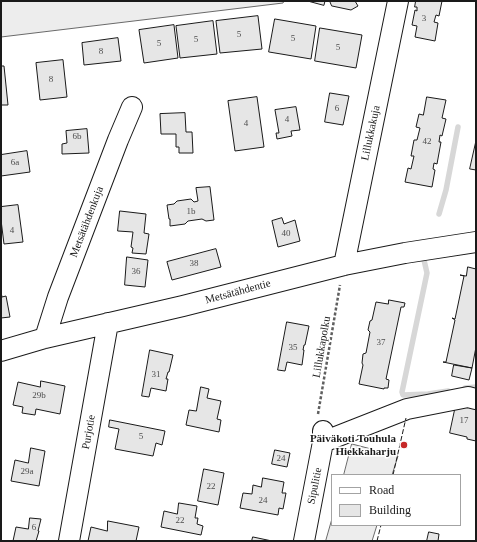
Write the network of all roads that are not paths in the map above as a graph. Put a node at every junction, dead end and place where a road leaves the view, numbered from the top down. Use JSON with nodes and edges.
{"nodes":[{"id":1,"x":398,"y":1,"type":"edge"},
{"id":2,"x":132,"y":107,"type":"dead end"},
{"id":3,"x":476,"y":242,"type":"edge"},
{"id":4,"x":344,"y":265,"type":"junction"},
{"id":5,"x":108,"y":323,"type":"junction"},
{"id":6,"x":45,"y":338,"type":"junction"},
{"id":7,"x":1,"y":350,"type":"edge"},
{"id":8,"x":476,"y":399,"type":"edge"},
{"id":9,"x":69,"y":541,"type":"edge"},
{"id":10,"x":304,"y":541,"type":"edge"}],
"edges":[{"from":1,"to":4,"type":"street","name":"Lillukkakuja"},
{"from":2,"to":6,"type":"street","name":"Metsätähdenkuja"},
{"from":3,"to":4,"type":"street","name":"Metsätähdentie"},
{"from":4,"to":5,"type":"street","name":"Metsätähdentie"},
{"from":5,"to":6,"type":"street","name":"Metsätähdentie"},
{"from":5,"to":9,"type":"street","name":"Purjotie"},
{"from":6,"to":7,"type":"street","name":"Metsätähdentie"},
{"from":8,"to":10,"type":"street","name":"Sipulitie"}]}
